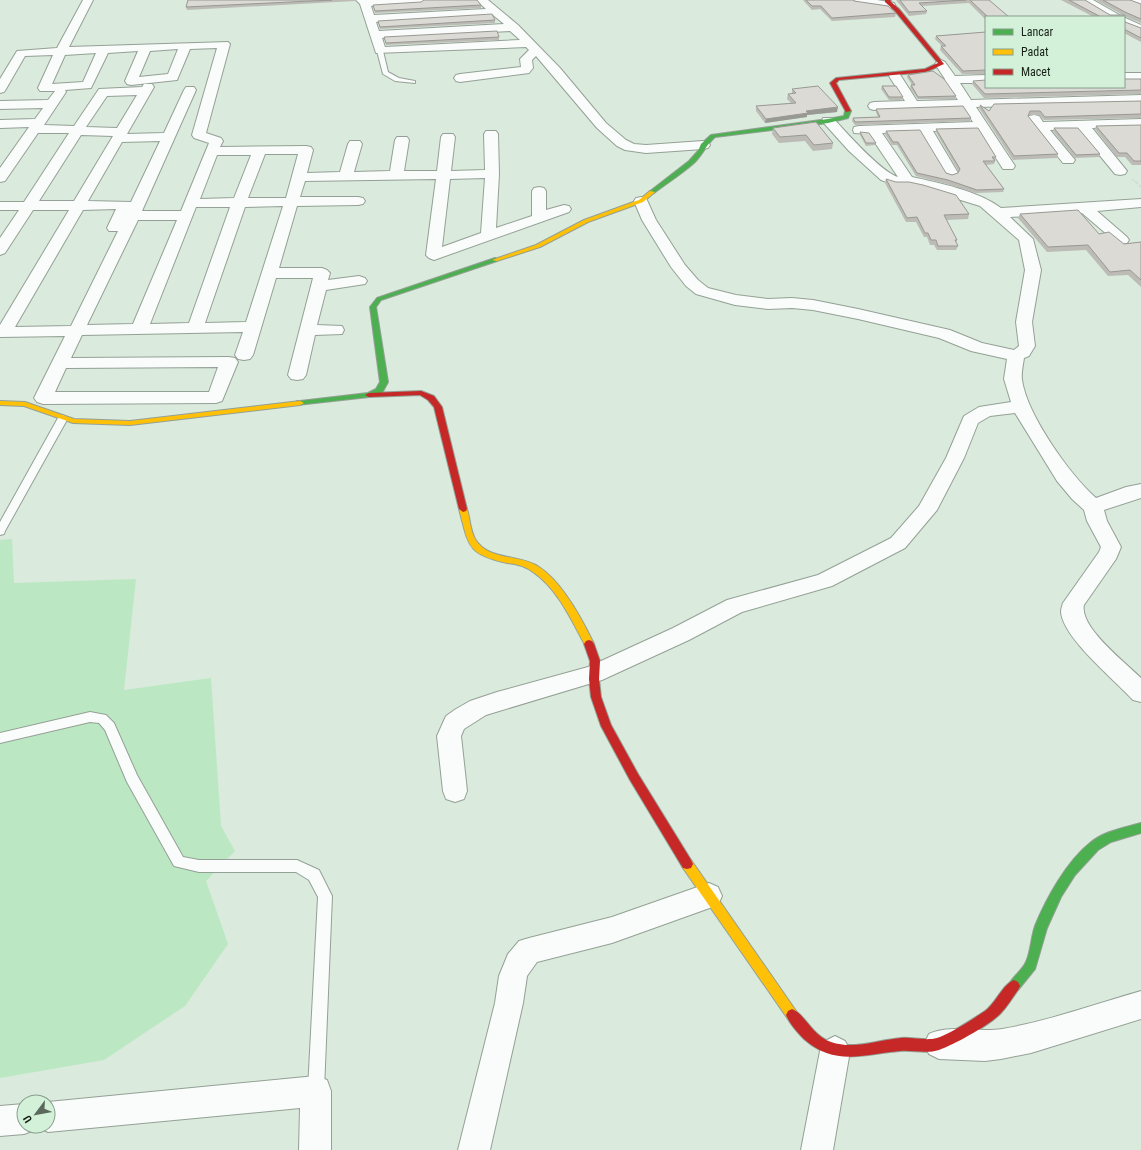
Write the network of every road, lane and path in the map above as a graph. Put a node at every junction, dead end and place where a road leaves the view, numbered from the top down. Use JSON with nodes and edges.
{"nodes":[{"id":1,"x":88,"y":0,"type":"edge"},
{"id":2,"x":421,"y":0,"type":"edge"},
{"id":3,"x":481,"y":0,"type":"edge"},
{"id":4,"x":854,"y":0,"type":"edge"},
{"id":5,"x":1085,"y":0,"type":"edge"},
{"id":6,"x":1133,"y":0,"type":"edge"},
{"id":7,"x":363,"y":2,"type":"edge"},
{"id":8,"x":890,"y":2,"type":"edge"},
{"id":9,"x":1141,"y":4,"type":"edge"},
{"id":10,"x":497,"y":12,"type":"junction"},
{"id":11,"x":1116,"y":16,"type":"edge"},
{"id":12,"x":370,"y":19,"type":"junction"},
{"id":13,"x":1125,"y":21,"type":"edge"},
{"id":14,"x":514,"y":27,"type":"junction"},
{"id":15,"x":1141,"y":29,"type":"edge"},
{"id":16,"x":375,"y":35,"type":"junction"},
{"id":17,"x":185,"y":46,"type":"junction"},
{"id":18,"x":533,"y":46,"type":"junction"},
{"id":19,"x":145,"y":48,"type":"junction"},
{"id":20,"x":104,"y":49,"type":"junction"},
{"id":21,"x":61,"y":51,"type":"junction"},
{"id":22,"x":380,"y":51,"type":"junction"},
{"id":23,"x":16,"y":61,"type":"junction"},
{"id":24,"x":0,"y":62,"type":"edge"},
{"id":25,"x":941,"y":64,"type":"junction"},
{"id":26,"x":895,"y":76,"type":"dead end"},
{"id":27,"x":1125,"y":77,"type":"edge"},
{"id":28,"x":1141,"y":77,"type":"edge"},
{"id":29,"x":460,"y":78,"type":"dead end"},
{"id":30,"x":985,"y":79,"type":"edge"},
{"id":31,"x":950,"y":80,"type":"junction"},
{"id":32,"x":413,"y":82,"type":"dead end"},
{"id":33,"x":1123,"y":88,"type":"edge"},
{"id":34,"x":0,"y":89,"type":"edge"},
{"id":35,"x":190,"y":90,"type":"dead end"},
{"id":36,"x":60,"y":92,"type":"dead end"},
{"id":37,"x":1137,"y":99,"type":"edge"},
{"id":38,"x":1018,"y":102,"type":"junction"},
{"id":39,"x":52,"y":104,"type":"junction"},
{"id":40,"x":966,"y":104,"type":"junction"},
{"id":41,"x":0,"y":105,"type":"edge"},
{"id":42,"x":913,"y":105,"type":"junction"},
{"id":43,"x":874,"y":106,"type":"dead end"},
{"id":44,"x":828,"y":121,"type":"junction"},
{"id":45,"x":0,"y":124,"type":"edge"},
{"id":46,"x":1082,"y":125,"type":"junction"},
{"id":47,"x":37,"y":126,"type":"junction"},
{"id":48,"x":981,"y":126,"type":"junction"},
{"id":49,"x":1041,"y":126,"type":"junction"},
{"id":50,"x":1139,"y":126,"type":"edge"},
{"id":51,"x":924,"y":128,"type":"junction"},
{"id":52,"x":859,"y":130,"type":"dead end"},
{"id":53,"x":873,"y":130,"type":"junction"},
{"id":54,"x":77,"y":131,"type":"junction"},
{"id":55,"x":490,"y":134,"type":"dead end"},
{"id":56,"x":120,"y":135,"type":"junction"},
{"id":57,"x":167,"y":137,"type":"junction"},
{"id":58,"x":448,"y":137,"type":"dead end"},
{"id":59,"x":402,"y":140,"type":"dead end"},
{"id":60,"x":355,"y":144,"type":"dead end"},
{"id":61,"x":703,"y":145,"type":"junction"},
{"id":62,"x":260,"y":150,"type":"junction"},
{"id":63,"x":212,"y":151,"type":"junction"},
{"id":64,"x":1068,"y":160,"type":"dead end"},
{"id":65,"x":1008,"y":166,"type":"dead end"},
{"id":66,"x":1120,"y":170,"type":"dead end"},
{"id":67,"x":952,"y":173,"type":"edge"},
{"id":68,"x":492,"y":174,"type":"junction"},
{"id":69,"x":442,"y":175,"type":"junction"},
{"id":70,"x":346,"y":176,"type":"junction"},
{"id":71,"x":396,"y":176,"type":"junction"},
{"id":72,"x":299,"y":177,"type":"junction"},
{"id":73,"x":905,"y":177,"type":"dead end"},
{"id":74,"x":0,"y":178,"type":"edge"},
{"id":75,"x":539,"y":191,"type":"dead end"},
{"id":76,"x":358,"y":201,"type":"dead end"},
{"id":77,"x":641,"y":201,"type":"junction"},
{"id":78,"x":291,"y":202,"type":"junction"},
{"id":79,"x":1141,"y":202,"type":"edge"},
{"id":80,"x":239,"y":203,"type":"junction"},
{"id":81,"x":79,"y":205,"type":"junction"},
{"id":82,"x":0,"y":206,"type":"edge"},
{"id":83,"x":29,"y":206,"type":"junction"},
{"id":84,"x":1085,"y":208,"type":"junction"},
{"id":85,"x":132,"y":209,"type":"junction"},
{"id":86,"x":189,"y":209,"type":"junction"},
{"id":87,"x":564,"y":210,"type":"dead end"},
{"id":88,"x":998,"y":213,"type":"junction"},
{"id":89,"x":539,"y":218,"type":"junction"},
{"id":90,"x":488,"y":236,"type":"junction"},
{"id":91,"x":1122,"y":240,"type":"edge"},
{"id":92,"x":0,"y":250,"type":"edge"},
{"id":93,"x":269,"y":273,"type":"junction"},
{"id":94,"x":359,"y":281,"type":"dead end"},
{"id":95,"x":319,"y":286,"type":"junction"},
{"id":96,"x":253,"y":327,"type":"junction"},
{"id":97,"x":195,"y":329,"type":"junction"},
{"id":98,"x":139,"y":330,"type":"junction"},
{"id":99,"x":308,"y":330,"type":"junction"},
{"id":100,"x":336,"y":330,"type":"dead end"},
{"id":101,"x":69,"y":331,"type":"junction"},
{"id":102,"x":2,"y":332,"type":"edge"},
{"id":103,"x":244,"y":355,"type":"dead end"},
{"id":104,"x":1016,"y":356,"type":"junction"},
{"id":105,"x":59,"y":363,"type":"junction"},
{"id":106,"x":297,"y":375,"type":"dead end"},
{"id":107,"x":369,"y":395,"type":"junction"},
{"id":108,"x":0,"y":403,"type":"edge"},
{"id":109,"x":25,"y":404,"type":"junction"},
{"id":110,"x":1022,"y":407,"type":"junction"},
{"id":111,"x":63,"y":418,"type":"junction"},
{"id":112,"x":1141,"y":491,"type":"edge"},
{"id":113,"x":1093,"y":507,"type":"junction"},
{"id":114,"x":0,"y":531,"type":"edge"},
{"id":115,"x":594,"y":674,"type":"junction"},
{"id":116,"x":1141,"y":693,"type":"edge"},
{"id":117,"x":0,"y":738,"type":"edge"},
{"id":118,"x":455,"y":791,"type":"dead end"},
{"id":119,"x":1141,"y":828,"type":"edge"},
{"id":120,"x":709,"y":896,"type":"junction"},
{"id":121,"x":1141,"y":1005,"type":"edge"},
{"id":122,"x":938,"y":1044,"type":"junction"},
{"id":123,"x":835,"y":1051,"type":"junction"},
{"id":124,"x":316,"y":1091,"type":"junction"},
{"id":125,"x":56,"y":1116,"type":"edge"},
{"id":126,"x":16,"y":1120,"type":"edge"},
{"id":127,"x":0,"y":1121,"type":"edge"},
{"id":128,"x":315,"y":1150,"type":"edge"},
{"id":129,"x":474,"y":1150,"type":"edge"},
{"id":130,"x":817,"y":1150,"type":"edge"}],
"edges":[{"from":1,"to":21,"type":"street"},
{"from":2,"to":7,"type":"street"},
{"from":3,"to":10,"type":"street"},
{"from":4,"to":8,"type":"street"},
{"from":5,"to":11,"type":"street"},
{"from":6,"to":9,"type":"street"},
{"from":7,"to":12,"type":"street"},
{"from":8,"to":25,"type":"street"},
{"from":10,"to":12,"type":"street"},
{"from":10,"to":14,"type":"street"},
{"from":12,"to":16,"type":"street"},
{"from":13,"to":15,"type":"street"},
{"from":14,"to":16,"type":"street"},
{"from":14,"to":18,"type":"street"},
{"from":16,"to":22,"type":"street"},
{"from":17,"to":19,"type":"street"},
{"from":17,"to":19,"type":"street"},
{"from":17,"to":63,"type":"street"},
{"from":18,"to":22,"type":"street"},
{"from":18,"to":29,"type":"street"},
{"from":18,"to":61,"type":"street"},
{"from":19,"to":20,"type":"street"},
{"from":20,"to":21,"type":"street"},
{"from":20,"to":21,"type":"street"},
{"from":21,"to":23,"type":"street"},
{"from":22,"to":32,"type":"lane"},
{"from":23,"to":24,"type":"street"},
{"from":23,"to":34,"type":"street"},
{"from":25,"to":31,"type":"street"},
{"from":25,"to":44,"type":"street"},
{"from":26,"to":42,"type":"street"},
{"from":27,"to":28,"type":"street"},
{"from":30,"to":31,"type":"street"},
{"from":31,"to":40,"type":"street"},
{"from":33,"to":37,"type":"street"},
{"from":35,"to":57,"type":"street"},
{"from":36,"to":39,"type":"street"},
{"from":37,"to":38,"type":"street"},
{"from":38,"to":40,"type":"street"},
{"from":38,"to":49,"type":"street"},
{"from":39,"to":41,"type":"street"},
{"from":39,"to":47,"type":"street"},
{"from":40,"to":42,"type":"street"},
{"from":40,"to":48,"type":"street"},
{"from":42,"to":43,"type":"street"},
{"from":44,"to":61,"type":"street"},
{"from":44,"to":88,"type":"street"},
{"from":45,"to":47,"type":"street"},
{"from":46,"to":49,"type":"street"},
{"from":46,"to":50,"type":"street"},
{"from":46,"to":66,"type":"street"},
{"from":47,"to":54,"type":"street"},
{"from":47,"to":74,"type":"street"},
{"from":48,"to":51,"type":"street"},
{"from":48,"to":65,"type":"street"},
{"from":49,"to":64,"type":"street"},
{"from":51,"to":53,"type":"street"},
{"from":51,"to":67,"type":"street"},
{"from":52,"to":53,"type":"street"},
{"from":53,"to":73,"type":"street"},
{"from":54,"to":56,"type":"street"},
{"from":54,"to":56,"type":"street"},
{"from":54,"to":83,"type":"street"},
{"from":55,"to":68,"type":"street"},
{"from":56,"to":57,"type":"street"},
{"from":56,"to":81,"type":"street"},
{"from":57,"to":85,"type":"street"},
{"from":58,"to":69,"type":"street"},
{"from":59,"to":71,"type":"street"},
{"from":60,"to":70,"type":"street"},
{"from":61,"to":77,"type":"street"},
{"from":62,"to":63,"type":"street"},
{"from":62,"to":72,"type":"street"},
{"from":62,"to":80,"type":"street"},
{"from":63,"to":86,"type":"street"},
{"from":68,"to":69,"type":"street"},
{"from":68,"to":90,"type":"street"},
{"from":69,"to":71,"type":"street"},
{"from":69,"to":90,"type":"street"},
{"from":70,"to":71,"type":"street"},
{"from":70,"to":72,"type":"street"},
{"from":72,"to":78,"type":"street"},
{"from":75,"to":89,"type":"street"},
{"from":76,"to":78,"type":"street"},
{"from":77,"to":104,"type":"street"},
{"from":77,"to":107,"type":"street"},
{"from":78,"to":80,"type":"street"},
{"from":78,"to":93,"type":"street"},
{"from":79,"to":84,"type":"street"},
{"from":80,"to":86,"type":"street"},
{"from":80,"to":97,"type":"street"},
{"from":81,"to":83,"type":"street"},
{"from":81,"to":85,"type":"street"},
{"from":81,"to":102,"type":"street"},
{"from":82,"to":83,"type":"street"},
{"from":83,"to":92,"type":"street"},
{"from":84,"to":88,"type":"street"},
{"from":84,"to":91,"type":"street"},
{"from":85,"to":86,"type":"street"},
{"from":85,"to":101,"type":"street"},
{"from":86,"to":98,"type":"street"},
{"from":87,"to":89,"type":"street"},
{"from":88,"to":104,"type":"street"},
{"from":89,"to":90,"type":"street"},
{"from":93,"to":95,"type":"street"},
{"from":93,"to":96,"type":"street"},
{"from":94,"to":95,"type":"street"},
{"from":95,"to":99,"type":"street"},
{"from":96,"to":97,"type":"street"},
{"from":96,"to":103,"type":"street"},
{"from":97,"to":98,"type":"street"},
{"from":98,"to":101,"type":"street"},
{"from":99,"to":100,"type":"street"},
{"from":99,"to":106,"type":"street"},
{"from":101,"to":102,"type":"street"},
{"from":101,"to":105,"type":"street"},
{"from":101,"to":109,"type":"street"},
{"from":104,"to":110,"type":"street"},
{"from":105,"to":105,"type":"street"},
{"from":107,"to":111,"type":"street"},
{"from":107,"to":115,"type":"street"},
{"from":108,"to":109,"type":"street"},
{"from":109,"to":111,"type":"street"},
{"from":110,"to":113,"type":"street"},
{"from":110,"to":115,"type":"street"},
{"from":111,"to":114,"type":"lane"},
{"from":112,"to":113,"type":"street"},
{"from":113,"to":116,"type":"street"},
{"from":115,"to":118,"type":"street"},
{"from":115,"to":120,"type":"street"},
{"from":117,"to":124,"type":"lane"},
{"from":119,"to":122,"type":"street"},
{"from":120,"to":123,"type":"street"},
{"from":120,"to":129,"type":"street"},
{"from":121,"to":122,"type":"street"},
{"from":122,"to":123,"type":"street"},
{"from":123,"to":130,"type":"street"},
{"from":124,"to":125,"type":"street"},
{"from":124,"to":128,"type":"street"},
{"from":126,"to":127,"type":"street"}]}
